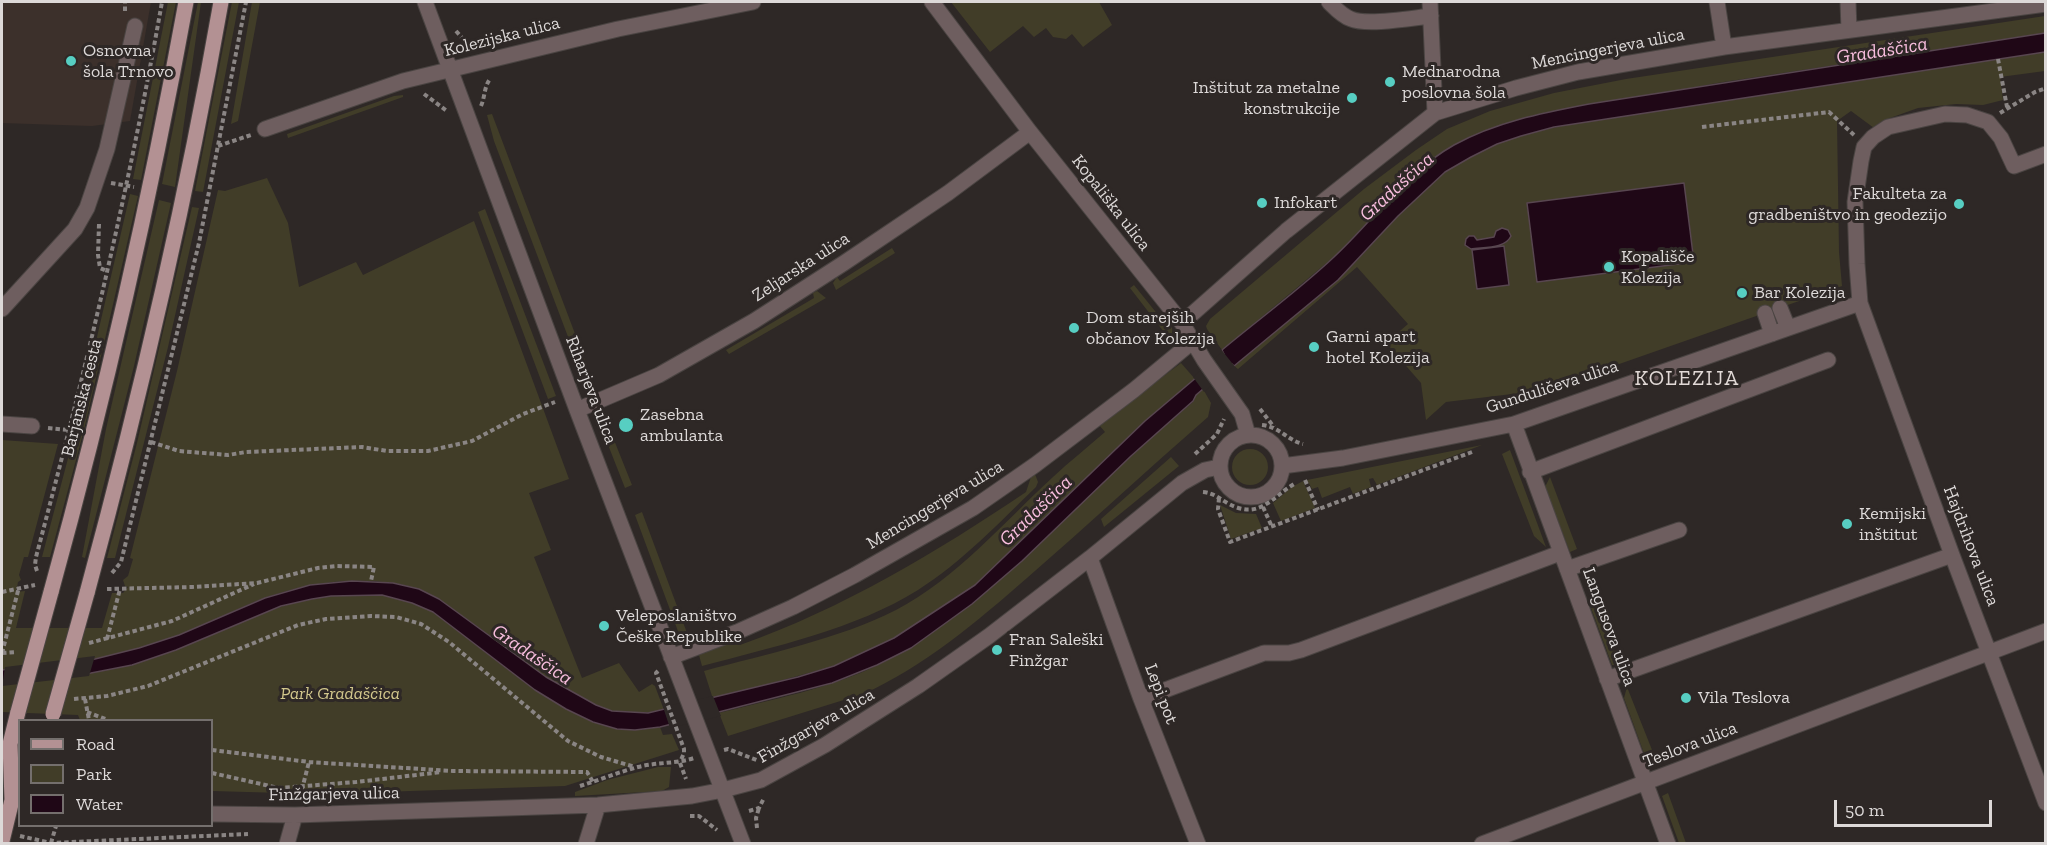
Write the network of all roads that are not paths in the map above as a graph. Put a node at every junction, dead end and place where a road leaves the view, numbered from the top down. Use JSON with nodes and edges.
{"nodes":[{"id":1,"x":186,"y":2,"type":"edge"},
{"id":2,"x":221,"y":2,"type":"edge"},
{"id":3,"x":425,"y":2,"type":"edge"},
{"id":4,"x":753,"y":2,"type":"edge"},
{"id":5,"x":932,"y":2,"type":"edge"},
{"id":6,"x":1329,"y":2,"type":"edge"},
{"id":7,"x":1717,"y":2,"type":"edge"},
{"id":8,"x":1848,"y":2,"type":"edge"},
{"id":9,"x":2046,"y":4,"type":"edge"},
{"id":10,"x":1430,"y":9,"type":"edge"},
{"id":11,"x":135,"y":26,"type":"dead end"},
{"id":12,"x":1849,"y":30,"type":"junction"},
{"id":13,"x":1724,"y":47,"type":"junction"},
{"id":14,"x":451,"y":69,"type":"junction"},
{"id":15,"x":1435,"y":113,"type":"junction"},
{"id":16,"x":265,"y":129,"type":"road end"},
{"id":17,"x":1030,"y":132,"type":"junction"},
{"id":18,"x":2046,"y":154,"type":"edge"},
{"id":19,"x":1860,"y":303,"type":"junction"},
{"id":20,"x":1780,"y":308,"type":"dead end"},
{"id":21,"x":2,"y":309,"type":"edge"},
{"id":22,"x":1765,"y":313,"type":"dead end"},
{"id":23,"x":1182,"y":323,"type":"junction"},
{"id":24,"x":1788,"y":328,"type":"junction"},
{"id":25,"x":1772,"y":334,"type":"junction"},
{"id":26,"x":1192,"y":342,"type":"junction"},
{"id":27,"x":1828,"y":360,"type":"dead end"},
{"id":28,"x":575,"y":403,"type":"junction"},
{"id":29,"x":2,"y":424,"type":"edge"},
{"id":30,"x":1514,"y":424,"type":"junction"},
{"id":31,"x":32,"y":426,"type":"dead end"},
{"id":32,"x":1248,"y":435,"type":"junction"},
{"id":33,"x":1282,"y":466,"type":"junction"},
{"id":34,"x":1219,"y":467,"type":"junction"},
{"id":35,"x":1530,"y":472,"type":"junction"},
{"id":36,"x":1678,"y":530,"type":"dead end"},
{"id":37,"x":1560,"y":552,"type":"junction"},
{"id":38,"x":1952,"y":555,"type":"junction"},
{"id":39,"x":1090,"y":558,"type":"junction"},
{"id":40,"x":1567,"y":569,"type":"junction"},
{"id":41,"x":2046,"y":631,"type":"edge"},
{"id":42,"x":1989,"y":651,"type":"junction"},
{"id":43,"x":671,"y":657,"type":"junction"},
{"id":44,"x":1608,"y":680,"type":"junction"},
{"id":45,"x":1141,"y":699,"type":"junction"},
{"id":46,"x":52,"y":717,"type":"edge"},
{"id":47,"x":1646,"y":783,"type":"junction"},
{"id":48,"x":723,"y":790,"type":"junction"},
{"id":49,"x":13,"y":797,"type":"edge"},
{"id":50,"x":2046,"y":803,"type":"edge"},
{"id":51,"x":598,"y":805,"type":"junction"},
{"id":52,"x":213,"y":814,"type":"edge"},
{"id":53,"x":295,"y":815,"type":"junction"},
{"id":54,"x":2,"y":842,"type":"edge"},
{"id":55,"x":287,"y":843,"type":"edge"},
{"id":56,"x":586,"y":843,"type":"edge"},
{"id":57,"x":743,"y":843,"type":"edge"},
{"id":58,"x":1198,"y":843,"type":"edge"},
{"id":59,"x":1482,"y":843,"type":"edge"},
{"id":60,"x":1668,"y":843,"type":"edge"}],
"edges":[{"from":1,"to":49,"type":"main road","name":"Barjanska cesta","bridge":true},
{"from":2,"to":46,"type":"main road","bridge":true},
{"from":3,"to":14,"type":"street","name":"Riharjeva ulica"},
{"from":4,"to":14,"type":"street","name":"Kolezijska ulica"},
{"from":5,"to":17,"type":"street","name":"Kopališka ulica"},
{"from":6,"to":10,"type":"street"},
{"from":7,"to":13,"type":"street"},
{"from":8,"to":12,"type":"street"},
{"from":9,"to":12,"type":"street","name":"Mencingerjeva ulica"},
{"from":10,"to":15,"type":"street"},
{"from":11,"to":21,"type":"street"},
{"from":12,"to":13,"type":"street","name":"Mencingerjeva ulica"},
{"from":13,"to":15,"type":"street","name":"Mencingerjeva ulica"},
{"from":14,"to":16,"type":"street","name":"Kolezijska ulica"},
{"from":14,"to":28,"type":"street","name":"Riharjeva ulica"},
{"from":15,"to":23,"type":"street","name":"Mencingerjeva ulica"},
{"from":17,"to":23,"type":"street","name":"Kopališka ulica"},
{"from":17,"to":28,"type":"street","name":"Zeljarska ulica"},
{"from":18,"to":19,"type":"street","name":"Hajdrihova ulica"},
{"from":19,"to":24,"type":"street","name":"Gunduličeva ulica"},
{"from":19,"to":38,"type":"street","name":"Hajdrihova ulica"},
{"from":20,"to":24,"type":"street"},
{"from":22,"to":25,"type":"street"},
{"from":23,"to":26,"type":"street","name":"Kopališka ulica"},
{"from":24,"to":25,"type":"street","name":"Gunduličeva ulica"},
{"from":25,"to":30,"type":"street","name":"Gunduličeva ulica"},
{"from":26,"to":32,"type":"street","name":"Kopališka ulica"},
{"from":26,"to":43,"type":"street","name":"Mencingerjeva ulica"},
{"from":27,"to":35,"type":"street"},
{"from":28,"to":43,"type":"street","name":"Riharjeva ulica"},
{"from":29,"to":31,"type":"street"},
{"from":30,"to":33,"type":"street","name":"Gunduličeva ulica"},
{"from":30,"to":35,"type":"street","name":"Langusova ulica"},
{"from":32,"to":33,"type":"street"},
{"from":32,"to":34,"type":"street"},
{"from":33,"to":34,"type":"street"},
{"from":34,"to":39,"type":"street","name":"Finžgarjeva ulica"},
{"from":35,"to":37,"type":"street","name":"Langusova ulica"},
{"from":36,"to":40,"type":"street"},
{"from":37,"to":40,"type":"street","name":"Langusova ulica"},
{"from":37,"to":45,"type":"street"},
{"from":38,"to":42,"type":"street","name":"Hajdrihova ulica"},
{"from":38,"to":44,"type":"street"},
{"from":39,"to":45,"type":"street","name":"Lepi pot"},
{"from":39,"to":48,"type":"street","name":"Finžgarjeva ulica"},
{"from":40,"to":44,"type":"street","name":"Langusova ulica"},
{"from":41,"to":42,"type":"street","name":"Teslova ulica"},
{"from":42,"to":47,"type":"street","name":"Teslova ulica"},
{"from":42,"to":50,"type":"street","name":"Hajdrihova ulica"},
{"from":43,"to":48,"type":"street","name":"Riharjeva ulica"},
{"from":44,"to":47,"type":"street","name":"Langusova ulica"},
{"from":45,"to":58,"type":"street","name":"Lepi pot"},
{"from":47,"to":59,"type":"street","name":"Teslova ulica"},
{"from":47,"to":60,"type":"street","name":"Langusova ulica"},
{"from":48,"to":51,"type":"street","name":"Finžgarjeva ulica"},
{"from":48,"to":57,"type":"street","name":"Riharjeva ulica"},
{"from":49,"to":54,"type":"main road","name":"Barjanska cesta"},
{"from":51,"to":53,"type":"street","name":"Finžgarjeva ulica"},
{"from":51,"to":56,"type":"street"},
{"from":52,"to":53,"type":"street","name":"Finžgarjeva ulica"},
{"from":53,"to":55,"type":"street"}]}
